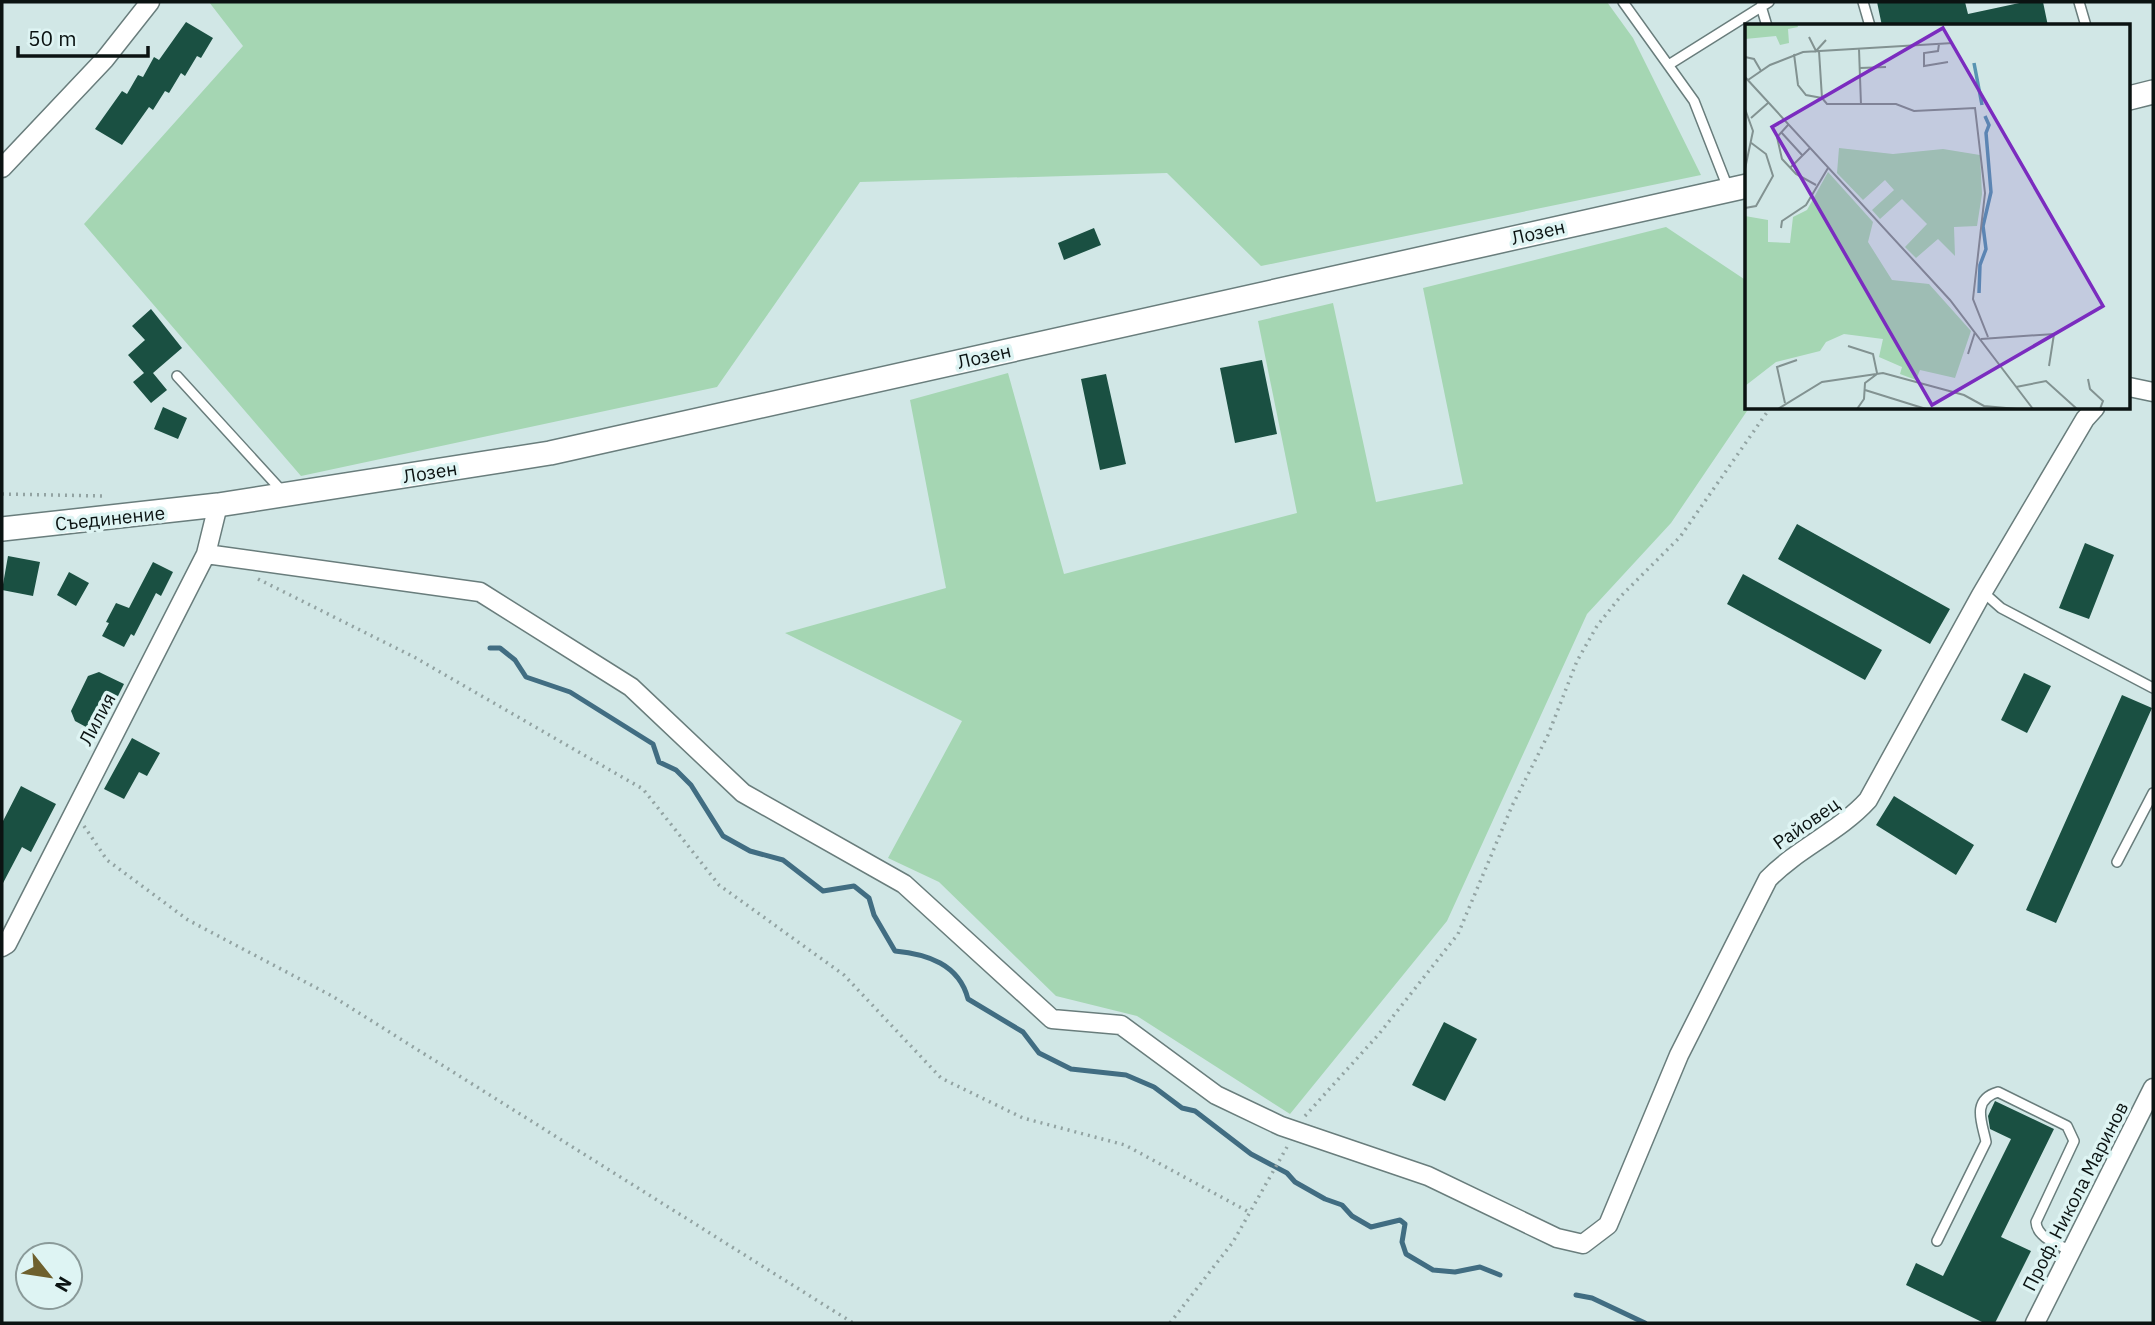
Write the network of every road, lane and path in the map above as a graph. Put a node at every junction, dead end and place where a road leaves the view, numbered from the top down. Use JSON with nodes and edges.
{"nodes":[{"id":1,"x":150,"y":2,"type":"edge"},
{"id":2,"x":1623,"y":2,"type":"edge"},
{"id":3,"x":1863,"y":2,"type":"edge"},
{"id":4,"x":2078,"y":2,"type":"edge"},
{"id":5,"x":1765,"y":4,"type":"edge"},
{"id":6,"x":1767,"y":24,"type":"edge"},
{"id":7,"x":1869,"y":24,"type":"edge"},
{"id":8,"x":2085,"y":24,"type":"edge"},
{"id":9,"x":1670,"y":64,"type":"junction"},
{"id":10,"x":2153,"y":92,"type":"edge"},
{"id":11,"x":2130,"y":98,"type":"edge"},
{"id":12,"x":2,"y":168,"type":"edge"},
{"id":13,"x":1738,"y":188,"type":"edge"},
{"id":14,"x":177,"y":376,"type":"dead end"},
{"id":15,"x":2130,"y":387,"type":"edge"},
{"id":16,"x":2153,"y":392,"type":"edge"},
{"id":17,"x":1769,"y":410,"type":"edge"},
{"id":18,"x":2093,"y":410,"type":"edge"},
{"id":19,"x":2,"y":494,"type":"edge"},
{"id":20,"x":286,"y":495,"type":"junction"},
{"id":21,"x":118,"y":496,"type":"dead end"},
{"id":22,"x":218,"y":505,"type":"junction"},
{"id":23,"x":2,"y":529,"type":"edge"},
{"id":24,"x":206,"y":554,"type":"junction"},
{"id":25,"x":255,"y":578,"type":"dead end"},
{"id":26,"x":1983,"y":592,"type":"junction"},
{"id":27,"x":2153,"y":688,"type":"edge"},
{"id":28,"x":2153,"y":793,"type":"edge"},
{"id":29,"x":73,"y":809,"type":"junction"},
{"id":30,"x":2117,"y":862,"type":"dead end"},
{"id":31,"x":2,"y":947,"type":"edge"},
{"id":32,"x":2153,"y":1088,"type":"edge"},
{"id":33,"x":1296,"y":1131,"type":"junction"},
{"id":34,"x":1283,"y":1153,"type":"dead end"},
{"id":35,"x":1249,"y":1212,"type":"junction"},
{"id":36,"x":1937,"y":1241,"type":"dead end"},
{"id":37,"x":2071,"y":1251,"type":"junction"},
{"id":38,"x":853,"y":1323,"type":"edge"},
{"id":39,"x":1170,"y":1323,"type":"edge"},
{"id":40,"x":2035,"y":1323,"type":"edge"}],
"edges":[{"from":1,"to":12,"type":"street"},
{"from":2,"to":9,"type":"lane"},
{"from":3,"to":7,"type":"lane"},
{"from":4,"to":8,"type":"lane"},
{"from":5,"to":6,"type":"lane"},
{"from":5,"to":9,"type":"lane"},
{"from":9,"to":13,"type":"lane"},
{"from":10,"to":11,"type":"street"},
{"from":13,"to":20,"type":"street","name":"Лозен"},
{"from":14,"to":20,"type":"lane"},
{"from":15,"to":16,"type":"street"},
{"from":17,"to":33,"type":"path"},
{"from":18,"to":26,"type":"street","name":"Райовец"},
{"from":19,"to":21,"type":"path"},
{"from":20,"to":22,"type":"street","name":"Лозен"},
{"from":22,"to":23,"type":"street","name":"Съединение"},
{"from":22,"to":24,"type":"street","name":"Лилия"},
{"from":24,"to":29,"type":"street","name":"Лилия"},
{"from":24,"to":33,"type":"street"},
{"from":25,"to":35,"type":"path"},
{"from":26,"to":27,"type":"lane"},
{"from":26,"to":33,"type":"street","name":"Райовец"},
{"from":28,"to":30,"type":"lane"},
{"from":29,"to":31,"type":"street","name":"Лилия"},
{"from":29,"to":38,"type":"path"},
{"from":32,"to":37,"type":"street","name":"Проф. Никола Маринов"},
{"from":34,"to":35,"type":"path"},
{"from":35,"to":39,"type":"path"},
{"from":36,"to":37,"type":"lane"},
{"from":37,"to":40,"type":"street","name":"Проф. Никола Маринов"}]}
